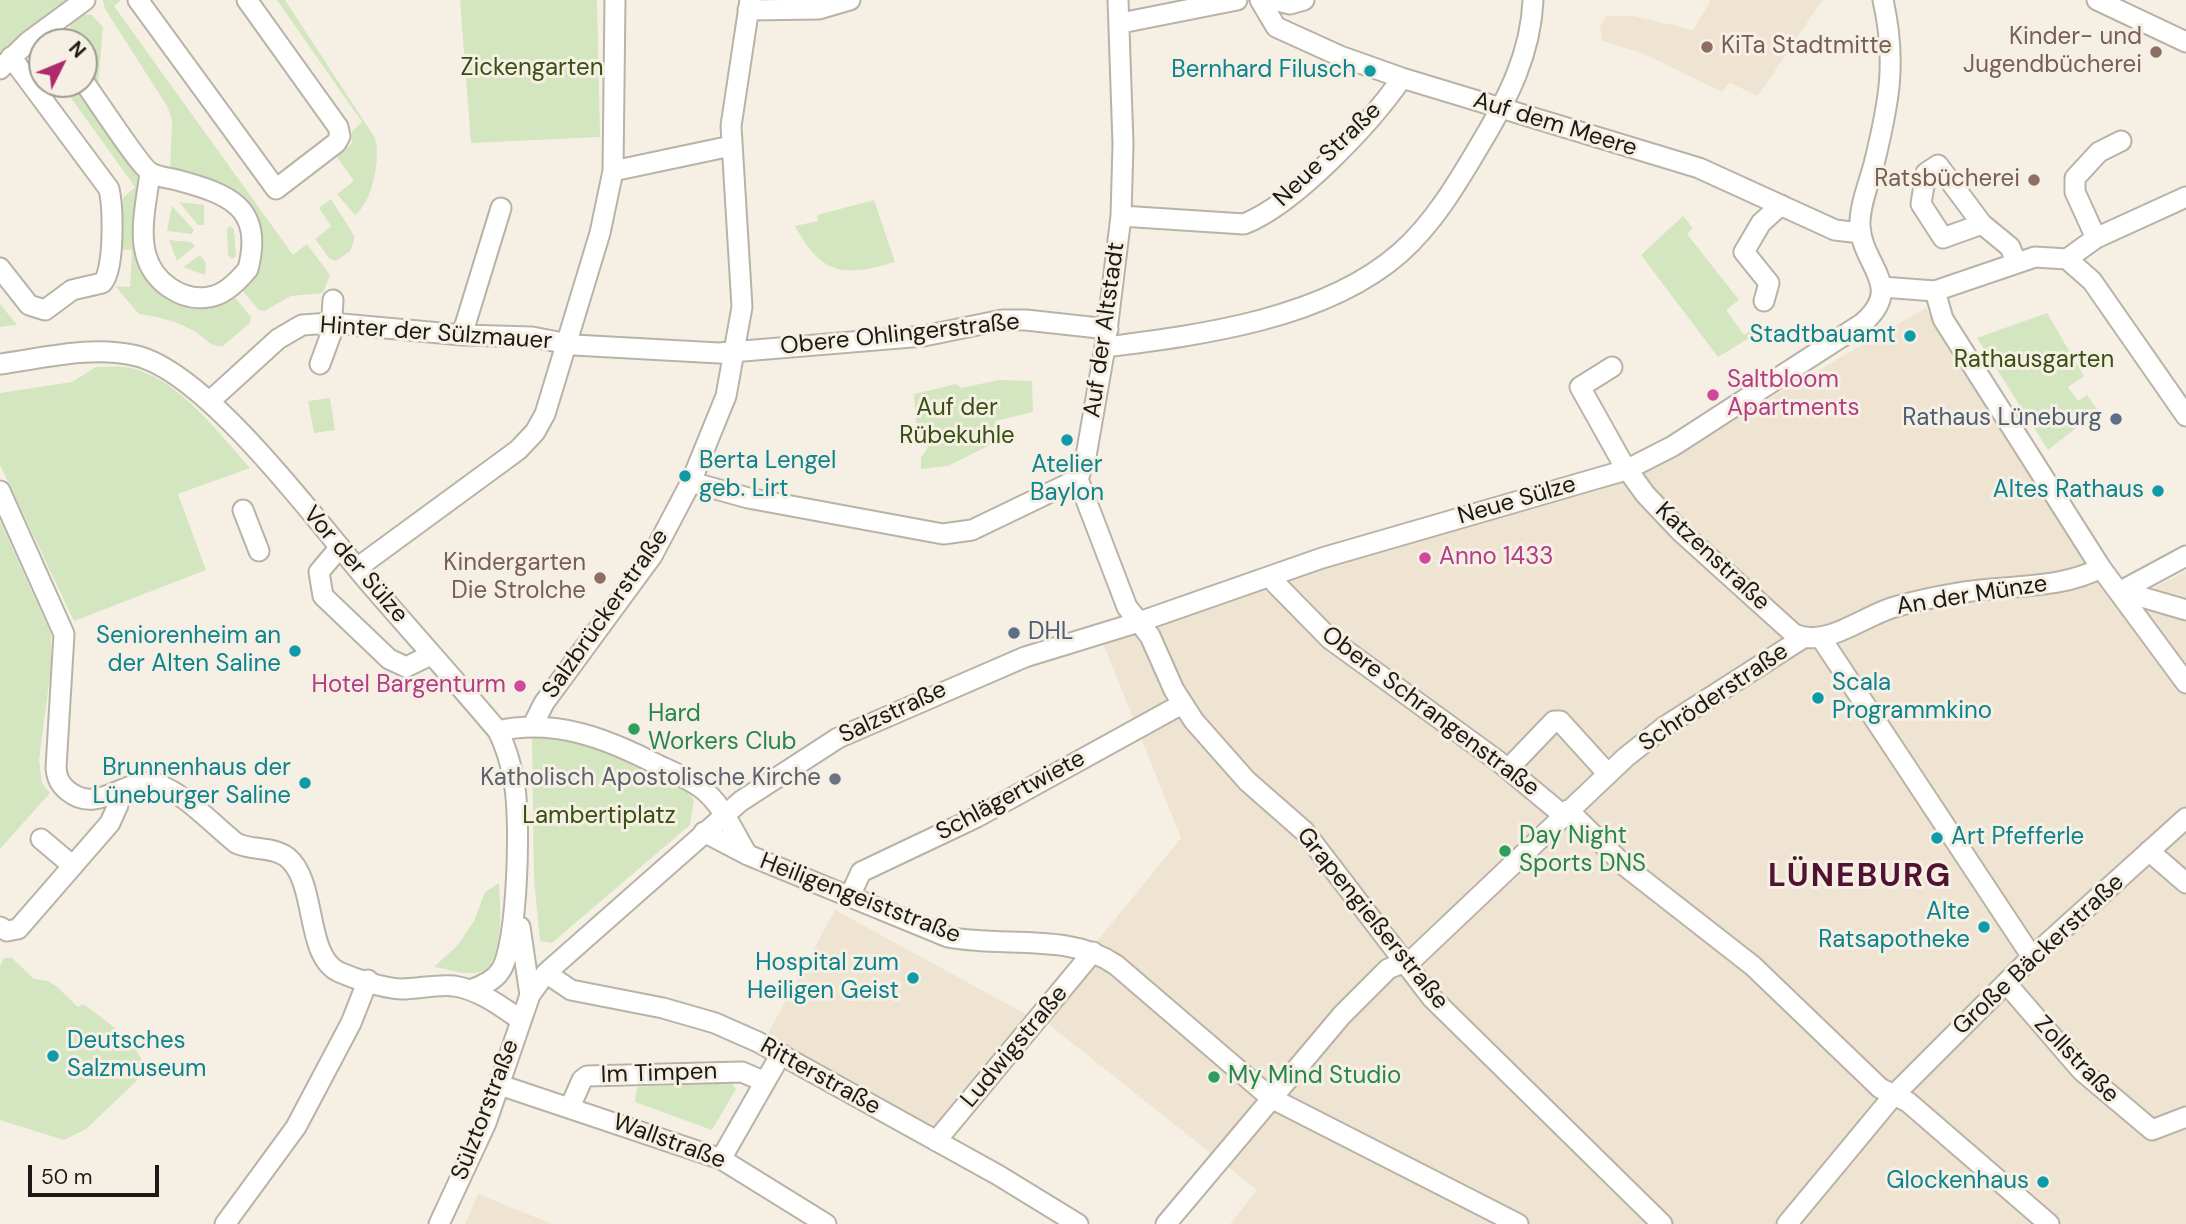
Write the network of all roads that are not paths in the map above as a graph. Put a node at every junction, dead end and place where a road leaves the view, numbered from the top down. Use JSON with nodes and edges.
{"nodes":[{"id":1,"x":85,"y":0,"type":"edge"},
{"id":2,"x":138,"y":0,"type":"edge"},
{"id":3,"x":247,"y":0,"type":"edge"},
{"id":4,"x":615,"y":0,"type":"edge"},
{"id":5,"x":850,"y":0,"type":"edge"},
{"id":6,"x":1118,"y":0,"type":"edge"},
{"id":7,"x":1237,"y":0,"type":"edge"},
{"id":8,"x":1260,"y":0,"type":"edge"},
{"id":9,"x":1273,"y":0,"type":"edge"},
{"id":10,"x":1304,"y":0,"type":"edge"},
{"id":11,"x":1533,"y":0,"type":"edge"},
{"id":12,"x":1883,"y":0,"type":"edge"},
{"id":13,"x":2097,"y":0,"type":"edge"},
{"id":14,"x":749,"y":5,"type":"edge"},
{"id":15,"x":1121,"y":23,"type":"junction"},
{"id":16,"x":57,"y":28,"type":"edge"},
{"id":17,"x":2186,"y":42,"type":"edge"},
{"id":18,"x":28,"y":49,"type":"edge"},
{"id":19,"x":6,"y":63,"type":"edge"},
{"id":20,"x":1402,"y":78,"type":"junction"},
{"id":21,"x":96,"y":98,"type":"edge"},
{"id":22,"x":1501,"y":108,"type":"junction"},
{"id":23,"x":2121,"y":141,"type":"dead end"},
{"id":24,"x":731,"y":146,"type":"junction"},
{"id":25,"x":613,"y":171,"type":"junction"},
{"id":26,"x":150,"y":173,"type":"junction"},
{"id":27,"x":2186,"y":197,"type":"edge"},
{"id":28,"x":1781,"y":205,"type":"junction"},
{"id":29,"x":501,"y":208,"type":"dead end"},
{"id":30,"x":1121,"y":216,"type":"junction"},
{"id":31,"x":1982,"y":224,"type":"dead end"},
{"id":32,"x":1861,"y":233,"type":"junction"},
{"id":33,"x":2096,"y":238,"type":"junction"},
{"id":34,"x":2067,"y":259,"type":"junction"},
{"id":35,"x":2017,"y":262,"type":"junction"},
{"id":36,"x":0,"y":268,"type":"edge"},
{"id":37,"x":1882,"y":287,"type":"junction"},
{"id":38,"x":1935,"y":291,"type":"junction"},
{"id":39,"x":333,"y":300,"type":"dead end"},
{"id":40,"x":1764,"y":301,"type":"dead end"},
{"id":41,"x":331,"y":323,"type":"junction"},
{"id":42,"x":462,"y":335,"type":"junction"},
{"id":43,"x":1107,"y":338,"type":"junction"},
{"id":44,"x":564,"y":343,"type":"junction"},
{"id":45,"x":734,"y":353,"type":"junction"},
{"id":46,"x":0,"y":364,"type":"edge"},
{"id":47,"x":320,"y":364,"type":"dead end"},
{"id":48,"x":1612,"y":367,"type":"dead end"},
{"id":49,"x":210,"y":401,"type":"junction"},
{"id":50,"x":2186,"y":416,"type":"edge"},
{"id":51,"x":1626,"y":470,"type":"junction"},
{"id":52,"x":1078,"y":478,"type":"junction"},
{"id":53,"x":691,"y":482,"type":"junction"},
{"id":54,"x":0,"y":491,"type":"edge"},
{"id":55,"x":243,"y":510,"type":"dead end"},
{"id":56,"x":340,"y":547,"type":"junction"},
{"id":57,"x":259,"y":551,"type":"dead end"},
{"id":58,"x":2186,"y":556,"type":"edge"},
{"id":59,"x":357,"y":568,"type":"junction"},
{"id":60,"x":2102,"y":568,"type":"junction"},
{"id":61,"x":1266,"y":578,"type":"junction"},
{"id":62,"x":2121,"y":591,"type":"junction"},
{"id":63,"x":2186,"y":610,"type":"edge"},
{"id":64,"x":1139,"y":622,"type":"junction"},
{"id":65,"x":1102,"y":634,"type":"joint"},
{"id":66,"x":1812,"y":638,"type":"junction"},
{"id":67,"x":432,"y":655,"type":"junction"},
{"id":68,"x":2186,"y":683,"type":"edge"},
{"id":69,"x":1182,"y":705,"type":"junction"},
{"id":70,"x":532,"y":727,"type":"junction"},
{"id":71,"x":498,"y":731,"type":"junction"},
{"id":72,"x":1508,"y":769,"type":"junction"},
{"id":73,"x":1608,"y":774,"type":"junction"},
{"id":74,"x":115,"y":794,"type":"junction"},
{"id":75,"x":1566,"y":813,"type":"junction"},
{"id":76,"x":724,"y":815,"type":"junction"},
{"id":77,"x":2186,"y":818,"type":"edge"},
{"id":78,"x":704,"y":832,"type":"junction"},
{"id":79,"x":41,"y":839,"type":"dead end"},
{"id":80,"x":2149,"y":851,"type":"junction"},
{"id":81,"x":748,"y":855,"type":"junction"},
{"id":82,"x":73,"y":866,"type":"junction"},
{"id":83,"x":2186,"y":883,"type":"edge"},
{"id":84,"x":850,"y":896,"type":"junction"},
{"id":85,"x":516,"y":902,"type":"junction"},
{"id":86,"x":0,"y":927,"type":"edge"},
{"id":87,"x":1093,"y":952,"type":"junction"},
{"id":88,"x":2032,"y":957,"type":"junction"},
{"id":89,"x":1402,"y":963,"type":"junction"},
{"id":90,"x":546,"y":973,"type":"junction"},
{"id":91,"x":368,"y":980,"type":"junction"},
{"id":92,"x":2006,"y":983,"type":"junction"},
{"id":93,"x":470,"y":990,"type":"junction"},
{"id":94,"x":530,"y":995,"type":"junction"},
{"id":95,"x":521,"y":1020,"type":"junction"},
{"id":96,"x":781,"y":1054,"type":"junction"},
{"id":97,"x":765,"y":1082,"type":"junction"},
{"id":98,"x":500,"y":1085,"type":"junction"},
{"id":99,"x":1894,"y":1095,"type":"junction"},
{"id":100,"x":1271,"y":1098,"type":"junction"},
{"id":101,"x":570,"y":1107,"type":"junction"},
{"id":102,"x":2183,"y":1124,"type":"edge"},
{"id":103,"x":936,"y":1141,"type":"junction"},
{"id":104,"x":721,"y":1159,"type":"junction"},
{"id":105,"x":225,"y":1224,"type":"edge"},
{"id":106,"x":439,"y":1224,"type":"edge"},
{"id":107,"x":826,"y":1224,"type":"edge"},
{"id":108,"x":1078,"y":1224,"type":"edge"},
{"id":109,"x":1166,"y":1224,"type":"edge"},
{"id":110,"x":1518,"y":1224,"type":"edge"},
{"id":111,"x":1662,"y":1224,"type":"edge"},
{"id":112,"x":1787,"y":1224,"type":"edge"},
{"id":113,"x":2049,"y":1224,"type":"edge"}],
"edges":[{"from":1,"to":16,"type":"street"},
{"from":2,"to":3,"type":"street"},
{"from":4,"to":25,"type":"street","name":"Hinter der Sülzmauer"},
{"from":5,"to":14,"type":"street"},
{"from":6,"to":15,"type":"street","name":"Auf der Altstadt"},
{"from":7,"to":15,"type":"street"},
{"from":8,"to":20,"type":"street","name":"Auf dem Meere"},
{"from":9,"to":10,"type":"street"},
{"from":11,"to":22,"type":"street","name":"Obere Ohlingerstraße"},
{"from":12,"to":32,"type":"street"},
{"from":13,"to":17,"type":"street"},
{"from":14,"to":24,"type":"street","name":"Salzbrückerstraße"},
{"from":15,"to":30,"type":"street","name":"Auf der Altstadt"},
{"from":18,"to":19,"type":"street"},
{"from":19,"to":36,"type":"street"},
{"from":20,"to":22,"type":"street","name":"Auf dem Meere"},
{"from":20,"to":30,"type":"street","name":"Neue Straße"},
{"from":21,"to":26,"type":"street"},
{"from":22,"to":28,"type":"street","name":"Auf dem Meere"},
{"from":22,"to":43,"type":"street","name":"Obere Ohlingerstraße"},
{"from":23,"to":33,"type":"street"},
{"from":24,"to":25,"type":"street"},
{"from":24,"to":45,"type":"street","name":"Salzbrückerstraße"},
{"from":25,"to":44,"type":"street","name":"Hinter der Sülzmauer"},
{"from":26,"to":26,"type":"street"},
{"from":27,"to":33,"type":"street"},
{"from":28,"to":32,"type":"street","name":"Auf dem Meere"},
{"from":28,"to":40,"type":"street"},
{"from":29,"to":42,"type":"street"},
{"from":30,"to":43,"type":"street","name":"Auf der Altstadt"},
{"from":31,"to":35,"type":"street"},
{"from":32,"to":37,"type":"street"},
{"from":33,"to":34,"type":"street"},
{"from":34,"to":35,"type":"street"},
{"from":34,"to":50,"type":"street"},
{"from":35,"to":38,"type":"street"},
{"from":37,"to":38,"type":"street"},
{"from":37,"to":51,"type":"street","name":"Neue Sülze"},
{"from":38,"to":60,"type":"street"},
{"from":39,"to":41,"type":"street"},
{"from":41,"to":42,"type":"street","name":"Hinter der Sülzmauer"},
{"from":41,"to":47,"type":"street"},
{"from":41,"to":49,"type":"street","name":"Hinter der Sülzmauer"},
{"from":42,"to":44,"type":"street","name":"Hinter der Sülzmauer"},
{"from":43,"to":45,"type":"street","name":"Obere Ohlingerstraße"},
{"from":43,"to":52,"type":"street","name":"Auf der Altstadt"},
{"from":44,"to":45,"type":"street","name":"Obere Ohlingerstraße"},
{"from":44,"to":59,"type":"street","name":"Hinter der Sülzmauer"},
{"from":45,"to":53,"type":"street","name":"Salzbrückerstraße"},
{"from":46,"to":49,"type":"street","name":"Vor der Sülze"},
{"from":48,"to":51,"type":"street","name":"Katzenstraße"},
{"from":49,"to":56,"type":"street","name":"Vor der Sülze"},
{"from":51,"to":61,"type":"street","name":"Neue Sülze"},
{"from":51,"to":66,"type":"street","name":"Katzenstraße"},
{"from":52,"to":53,"type":"street"},
{"from":52,"to":64,"type":"street"},
{"from":53,"to":70,"type":"street","name":"Salzbrückerstraße"},
{"from":54,"to":74,"type":"street"},
{"from":55,"to":57,"type":"street"},
{"from":56,"to":59,"type":"street","name":"Vor der Sülze"},
{"from":56,"to":67,"type":"street"},
{"from":58,"to":62,"type":"street"},
{"from":59,"to":67,"type":"street","name":"Vor der Sülze"},
{"from":60,"to":62,"type":"street"},
{"from":60,"to":66,"type":"street","name":"An der Münze"},
{"from":61,"to":64,"type":"street","name":"Neue Sülze"},
{"from":61,"to":72,"type":"street","name":"Obere Schrangenstraße"},
{"from":62,"to":63,"type":"street"},
{"from":62,"to":68,"type":"street"},
{"from":64,"to":65,"type":"street","name":"Neue Sülze"},
{"from":64,"to":69,"type":"street","name":"Grapengießerstraße"},
{"from":65,"to":76,"type":"street","name":"Salzstraße"},
{"from":66,"to":73,"type":"street","name":"Schröderstraße"},
{"from":66,"to":88,"type":"street","name":"Katzenstraße"},
{"from":67,"to":71,"type":"street","name":"Vor der Sülze"},
{"from":69,"to":84,"type":"street","name":"Schlägertwiete"},
{"from":69,"to":89,"type":"street","name":"Grapengießerstraße"},
{"from":70,"to":71,"type":"street","name":"Heiligengeiststraße"},
{"from":70,"to":76,"type":"street","name":"Heiligengeiststraße"},
{"from":71,"to":85,"type":"street"},
{"from":72,"to":73,"type":"street"},
{"from":72,"to":75,"type":"street","name":"Obere Schrangenstraße"},
{"from":73,"to":75,"type":"street","name":"Schröderstraße"},
{"from":74,"to":82,"type":"street"},
{"from":74,"to":91,"type":"street"},
{"from":75,"to":89,"type":"street","name":"Schröderstraße"},
{"from":75,"to":99,"type":"street","name":"Obere Schrangenstraße"},
{"from":76,"to":78,"type":"street","name":"Salzstraße"},
{"from":76,"to":81,"type":"street","name":"Heiligengeiststraße"},
{"from":77,"to":80,"type":"street","name":"Große Bäckerstraße"},
{"from":78,"to":81,"type":"street","name":"Heiligengeiststraße"},
{"from":78,"to":90,"type":"street","name":"Salzstraße"},
{"from":79,"to":82,"type":"street"},
{"from":80,"to":83,"type":"street"},
{"from":80,"to":88,"type":"street","name":"Große Bäckerstraße"},
{"from":81,"to":84,"type":"street","name":"Heiligengeiststraße"},
{"from":82,"to":86,"type":"street"},
{"from":84,"to":87,"type":"street","name":"Heiligengeiststraße"},
{"from":85,"to":93,"type":"street"},
{"from":85,"to":94,"type":"street"},
{"from":87,"to":100,"type":"street","name":"Heiligengeiststraße"},
{"from":87,"to":103,"type":"street","name":"Ludwigstraße"},
{"from":88,"to":92,"type":"street","name":"Große Bäckerstraße"},
{"from":89,"to":100,"type":"street","name":"Schröderstraße"},
{"from":89,"to":111,"type":"street","name":"Grapengießerstraße"},
{"from":90,"to":94,"type":"street","name":"Salzstraße"},
{"from":90,"to":96,"type":"street","name":"Ritterstraße"},
{"from":91,"to":93,"type":"street"},
{"from":91,"to":105,"type":"street"},
{"from":92,"to":99,"type":"street","name":"Große Bäckerstraße"},
{"from":92,"to":102,"type":"street","name":"Zollstraße"},
{"from":93,"to":95,"type":"street"},
{"from":94,"to":95,"type":"street","name":"Sülztorstraße"},
{"from":95,"to":98,"type":"street","name":"Sülztorstraße"},
{"from":96,"to":97,"type":"street"},
{"from":96,"to":103,"type":"street","name":"Ritterstraße"},
{"from":97,"to":101,"type":"street","name":"Im Timpen"},
{"from":97,"to":104,"type":"street"},
{"from":98,"to":101,"type":"street","name":"Wallstraße"},
{"from":98,"to":106,"type":"street","name":"Sülztorstraße"},
{"from":99,"to":112,"type":"street","name":"Große Bäckerstraße"},
{"from":99,"to":113,"type":"street","name":"Obere Schrangenstraße"},
{"from":100,"to":109,"type":"street","name":"Schröderstraße"},
{"from":100,"to":110,"type":"street","name":"Heiligengeiststraße"},
{"from":101,"to":104,"type":"street","name":"Wallstraße"},
{"from":103,"to":108,"type":"street","name":"Ritterstraße"},
{"from":104,"to":107,"type":"street","name":"Wallstraße"}]}
